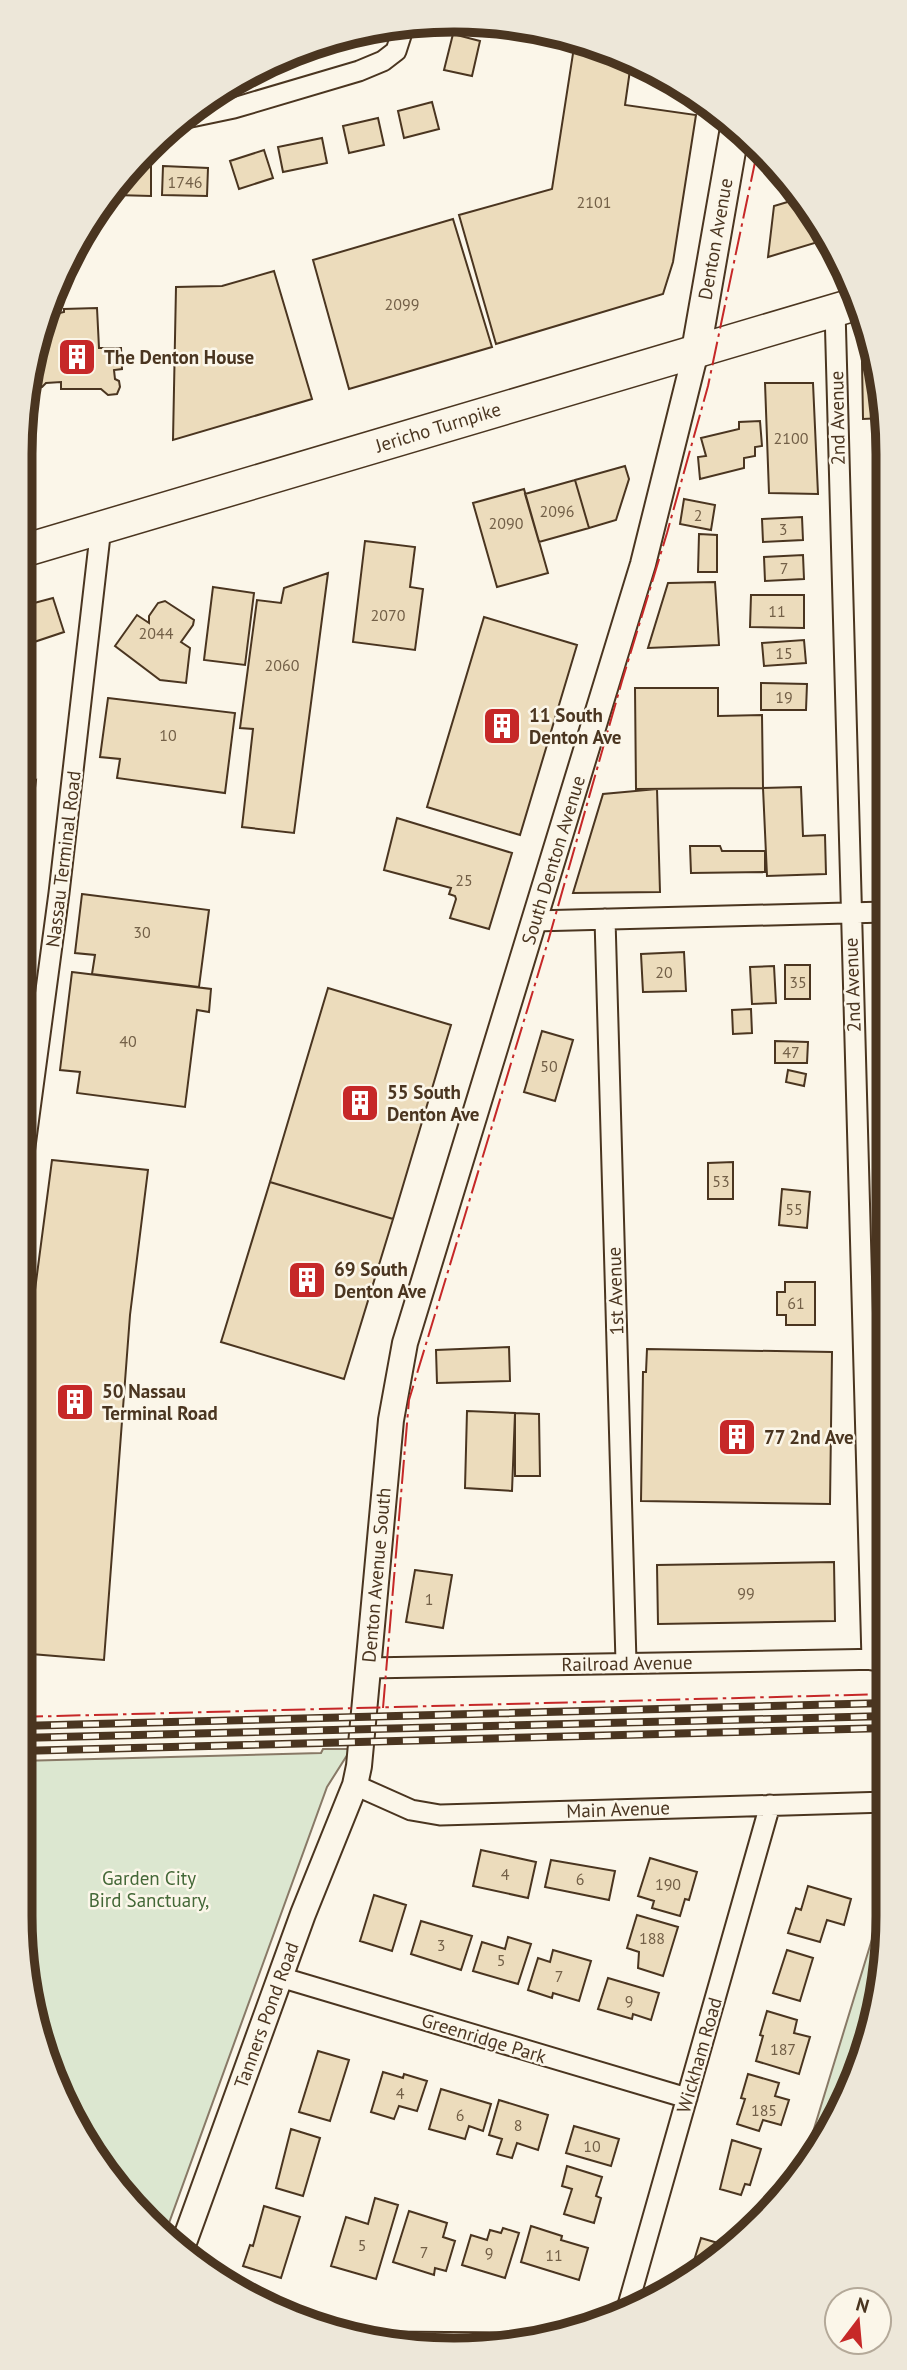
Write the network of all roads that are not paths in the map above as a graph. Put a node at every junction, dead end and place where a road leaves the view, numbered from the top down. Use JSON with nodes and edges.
{"nodes":[{"id":1,"x":401,"y":35,"type":"edge"},
{"id":2,"x":204,"y":114,"type":"edge"},
{"id":3,"x":733,"y":137,"type":"edge"},
{"id":4,"x":845,"y":307,"type":"edge"},
{"id":5,"x":696,"y":351,"type":"junction"},
{"id":6,"x":102,"y":527,"type":"junction"},
{"id":7,"x":32,"y":547,"type":"edge"},
{"id":8,"x":876,"y":912,"type":"edge"},
{"id":9,"x":850,"y":913,"type":"junction"},
{"id":10,"x":605,"y":919,"type":"junction"},
{"id":11,"x":534,"y":921,"type":"junction"},
{"id":12,"x":32,"y":1037,"type":"edge"},
{"id":13,"x":401,"y":1366,"type":"joint"},
{"id":14,"x":876,"y":1582,"type":"edge"},
{"id":15,"x":876,"y":1659,"type":"edge"},
{"id":16,"x":626,"y":1662,"type":"junction"},
{"id":17,"x":367,"y":1668,"type":"junction"},
{"id":18,"x":355,"y":1785,"type":"junction"},
{"id":19,"x":876,"y":1802,"type":"edge"},
{"id":20,"x":770,"y":1805,"type":"junction"},
{"id":21,"x":280,"y":1977,"type":"junction"},
{"id":22,"x":687,"y":2098,"type":"junction"},
{"id":23,"x":184,"y":2241,"type":"edge"},
{"id":24,"x":630,"y":2300,"type":"edge"}],
"edges":[{"from":1,"to":2,"type":"street"},
{"from":3,"to":5,"type":"main road","name":"Denton Avenue"},
{"from":4,"to":5,"type":"main road","name":"Jericho Turnpike"},
{"from":4,"to":9,"type":"street","name":"2nd Avenue"},
{"from":5,"to":6,"type":"main road","name":"Jericho Turnpike"},
{"from":5,"to":11,"type":"street","name":"South Denton Avenue"},
{"from":6,"to":7,"type":"main road","name":"Jericho Turnpike"},
{"from":6,"to":12,"type":"street","name":"Nassau Terminal Road"},
{"from":8,"to":9,"type":"street"},
{"from":9,"to":10,"type":"street"},
{"from":9,"to":14,"type":"street","name":"2nd Avenue"},
{"from":10,"to":11,"type":"street"},
{"from":10,"to":16,"type":"street","name":"1st Avenue"},
{"from":11,"to":13,"type":"street","name":"South Denton Avenue"},
{"from":13,"to":17,"type":"street","name":"Denton Avenue South"},
{"from":15,"to":16,"type":"street","name":"Railroad Avenue"},
{"from":16,"to":17,"type":"street","name":"Railroad Avenue"},
{"from":17,"to":18,"type":"street","name":"Denton Avenue South"},
{"from":18,"to":20,"type":"street","name":"Main Avenue"},
{"from":18,"to":21,"type":"street","name":"Tanners Pond Road"},
{"from":19,"to":20,"type":"street","name":"Main Avenue"},
{"from":20,"to":22,"type":"street","name":"Wickham Road"},
{"from":21,"to":22,"type":"street","name":"Greenridge Park"},
{"from":21,"to":23,"type":"street","name":"Tanners Pond Road"},
{"from":22,"to":24,"type":"street","name":"Wickham Road"}]}
